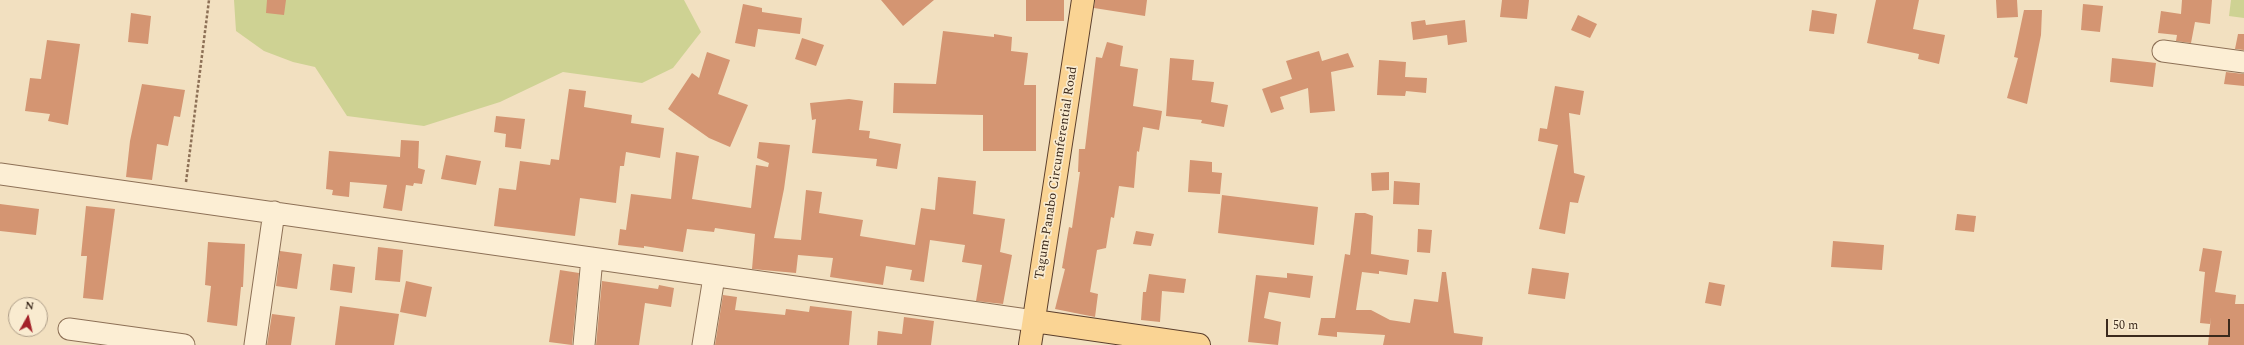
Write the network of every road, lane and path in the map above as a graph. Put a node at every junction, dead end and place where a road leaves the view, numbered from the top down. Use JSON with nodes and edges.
{"nodes":[{"id":1,"x":209,"y":0,"type":"edge"},
{"id":2,"x":1083,"y":0,"type":"edge"},
{"id":3,"x":2163,"y":51,"type":"dead end"},
{"id":4,"x":2244,"y":62,"type":"edge"},
{"id":5,"x":0,"y":174,"type":"edge"},
{"id":6,"x":184,"y":200,"type":"junction"},
{"id":7,"x":274,"y":212,"type":"junction"},
{"id":8,"x":592,"y":258,"type":"junction"},
{"id":9,"x":714,"y":277,"type":"junction"},
{"id":10,"x":1034,"y":321,"type":"junction"},
{"id":11,"x":69,"y":329,"type":"dead end"},
{"id":12,"x":184,"y":345,"type":"edge"},
{"id":13,"x":255,"y":345,"type":"edge"},
{"id":14,"x":584,"y":345,"type":"edge"},
{"id":15,"x":703,"y":345,"type":"edge"},
{"id":16,"x":1030,"y":345,"type":"edge"},
{"id":17,"x":1199,"y":345,"type":"edge"}],
"edges":[{"from":1,"to":6,"type":"path"},
{"from":2,"to":10,"type":"main road","name":"Tagum-Panabo Circumferential Road"},
{"from":3,"to":4,"type":"street"},
{"from":5,"to":6,"type":"street"},
{"from":6,"to":7,"type":"street"},
{"from":7,"to":8,"type":"street"},
{"from":7,"to":13,"type":"street"},
{"from":8,"to":9,"type":"street"},
{"from":8,"to":14,"type":"street"},
{"from":9,"to":10,"type":"street"},
{"from":9,"to":15,"type":"street"},
{"from":10,"to":16,"type":"main road","name":"Tagum-Panabo Circumferential Road"},
{"from":10,"to":17,"type":"main road"},
{"from":11,"to":12,"type":"street"}]}
